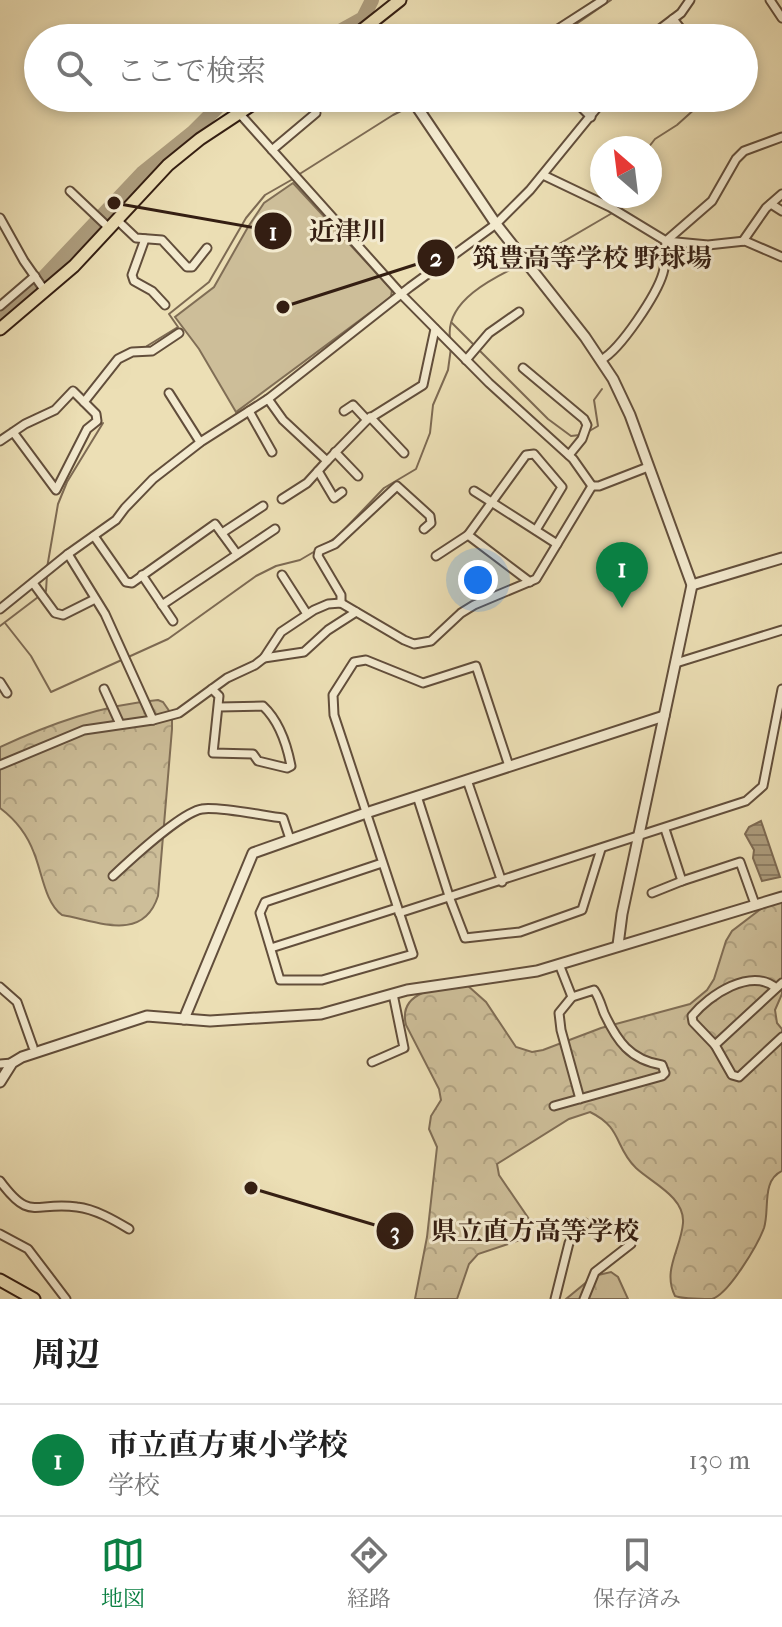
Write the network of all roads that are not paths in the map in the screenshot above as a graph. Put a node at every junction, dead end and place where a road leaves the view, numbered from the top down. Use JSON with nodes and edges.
{"nodes":[{"id":1,"x":400,"y":0,"type":"edge"},
{"id":2,"x":603,"y":0,"type":"edge"},
{"id":3,"x":690,"y":0,"type":"edge"},
{"id":4,"x":770,"y":0,"type":"edge"},
{"id":5,"x":782,"y":18,"type":"edge"},
{"id":6,"x":673,"y":19,"type":"junction"},
{"id":7,"x":376,"y":24,"type":"edge"},
{"id":8,"x":566,"y":24,"type":"edge"},
{"id":9,"x":666,"y":24,"type":"edge"},
{"id":10,"x":677,"y":24,"type":"edge"},
{"id":11,"x":421,"y":112,"type":"edge"},
{"id":12,"x":586,"y":112,"type":"edge"},
{"id":13,"x":595,"y":112,"type":"edge"},
{"id":14,"x":239,"y":113,"type":"joint"},
{"id":15,"x":316,"y":113,"type":"dead end"},
{"id":16,"x":591,"y":117,"type":"junction"},
{"id":17,"x":782,"y":137,"type":"edge"},
{"id":18,"x":272,"y":150,"type":"junction"},
{"id":19,"x":543,"y":175,"type":"junction"},
{"id":20,"x":70,"y":191,"type":"dead end"},
{"id":21,"x":782,"y":194,"type":"edge"},
{"id":22,"x":771,"y":204,"type":"junction"},
{"id":23,"x":782,"y":211,"type":"edge"},
{"id":24,"x":0,"y":218,"type":"edge"},
{"id":25,"x":496,"y":224,"type":"junction"},
{"id":26,"x":112,"y":225,"type":"junction"},
{"id":27,"x":145,"y":239,"type":"junction"},
{"id":28,"x":666,"y":241,"type":"junction"},
{"id":29,"x":743,"y":241,"type":"junction"},
{"id":30,"x":207,"y":248,"type":"dead end"},
{"id":31,"x":782,"y":257,"type":"edge"},
{"id":32,"x":35,"y":276,"type":"junction"},
{"id":33,"x":45,"y":292,"type":"junction"},
{"id":34,"x":402,"y":295,"type":"junction"},
{"id":35,"x":165,"y":305,"type":"dead end"},
{"id":36,"x":0,"y":306,"type":"edge"},
{"id":37,"x":519,"y":312,"type":"dead end"},
{"id":38,"x":0,"y":329,"type":"edge"},
{"id":39,"x":435,"y":329,"type":"junction"},
{"id":40,"x":179,"y":333,"type":"dead end"},
{"id":41,"x":466,"y":360,"type":"junction"},
{"id":42,"x":601,"y":360,"type":"junction"},
{"id":43,"x":523,"y":368,"type":"dead end"},
{"id":44,"x":169,"y":393,"type":"dead end"},
{"id":45,"x":268,"y":399,"type":"junction"},
{"id":46,"x":84,"y":402,"type":"junction"},
{"id":47,"x":249,"y":411,"type":"junction"},
{"id":48,"x":344,"y":411,"type":"dead end"},
{"id":49,"x":368,"y":419,"type":"junction"},
{"id":50,"x":13,"y":432,"type":"junction"},
{"id":51,"x":0,"y":441,"type":"edge"},
{"id":52,"x":200,"y":442,"type":"junction"},
{"id":53,"x":272,"y":452,"type":"dead end"},
{"id":54,"x":335,"y":452,"type":"junction"},
{"id":55,"x":404,"y":453,"type":"dead end"},
{"id":56,"x":569,"y":455,"type":"junction"},
{"id":57,"x":327,"y":461,"type":"junction"},
{"id":58,"x":648,"y":467,"type":"junction"},
{"id":59,"x":318,"y":471,"type":"junction"},
{"id":60,"x":358,"y":476,"type":"dead end"},
{"id":61,"x":592,"y":486,"type":"junction"},
{"id":62,"x":474,"y":491,"type":"dead end"},
{"id":63,"x":342,"y":492,"type":"dead end"},
{"id":64,"x":282,"y":499,"type":"dead end"},
{"id":65,"x":494,"y":503,"type":"junction"},
{"id":66,"x":263,"y":506,"type":"dead end"},
{"id":67,"x":275,"y":529,"type":"dead end"},
{"id":68,"x":424,"y":529,"type":"dead end"},
{"id":69,"x":536,"y":530,"type":"junction"},
{"id":70,"x":222,"y":533,"type":"junction"},
{"id":71,"x":468,"y":535,"type":"junction"},
{"id":72,"x":94,"y":536,"type":"junction"},
{"id":73,"x":557,"y":544,"type":"junction"},
{"id":74,"x":68,"y":554,"type":"junction"},
{"id":75,"x":237,"y":554,"type":"junction"},
{"id":76,"x":436,"y":556,"type":"dead end"},
{"id":77,"x":782,"y":558,"type":"edge"},
{"id":78,"x":142,"y":575,"type":"junction"},
{"id":79,"x":282,"y":575,"type":"dead end"},
{"id":80,"x":530,"y":582,"type":"junction"},
{"id":81,"x":33,"y":583,"type":"junction"},
{"id":82,"x":692,"y":585,"type":"junction"},
{"id":83,"x":95,"y":599,"type":"junction"},
{"id":84,"x":341,"y":603,"type":"junction"},
{"id":85,"x":162,"y":605,"type":"junction"},
{"id":86,"x":0,"y":609,"type":"edge"},
{"id":87,"x":356,"y":612,"type":"junction"},
{"id":88,"x":307,"y":614,"type":"junction"},
{"id":89,"x":173,"y":621,"type":"dead end"},
{"id":90,"x":782,"y":630,"type":"edge"},
{"id":91,"x":264,"y":658,"type":"junction"},
{"id":92,"x":676,"y":663,"type":"junction"},
{"id":93,"x":0,"y":682,"type":"edge"},
{"id":94,"x":104,"y":689,"type":"dead end"},
{"id":95,"x":212,"y":689,"type":"junction"},
{"id":96,"x":782,"y":689,"type":"edge"},
{"id":97,"x":7,"y":693,"type":"dead end"},
{"id":98,"x":219,"y":707,"type":"junction"},
{"id":99,"x":664,"y":716,"type":"junction"},
{"id":100,"x":153,"y":720,"type":"junction"},
{"id":101,"x":120,"y":724,"type":"junction"},
{"id":102,"x":0,"y":765,"type":"edge"},
{"id":103,"x":509,"y":766,"type":"junction"},
{"id":104,"x":467,"y":780,"type":"junction"},
{"id":105,"x":417,"y":796,"type":"junction"},
{"id":106,"x":366,"y":813,"type":"junction"},
{"id":107,"x":665,"y":829,"type":"junction"},
{"id":108,"x":638,"y":836,"type":"junction"},
{"id":109,"x":290,"y":839,"type":"junction"},
{"id":110,"x":601,"y":849,"type":"junction"},
{"id":111,"x":382,"y":863,"type":"junction"},
{"id":112,"x":113,"y":876,"type":"dead end"},
{"id":113,"x":682,"y":881,"type":"junction"},
{"id":114,"x":502,"y":882,"type":"junction"},
{"id":115,"x":652,"y":893,"type":"dead end"},
{"id":116,"x":782,"y":897,"type":"edge"},
{"id":117,"x":450,"y":899,"type":"junction"},
{"id":118,"x":755,"y":904,"type":"junction"},
{"id":119,"x":398,"y":910,"type":"junction"},
{"id":120,"x":618,"y":945,"type":"junction"},
{"id":121,"x":271,"y":948,"type":"junction"},
{"id":122,"x":559,"y":964,"type":"junction"},
{"id":123,"x":779,"y":985,"type":"edge"},
{"id":124,"x":0,"y":987,"type":"edge"},
{"id":125,"x":393,"y":994,"type":"junction"},
{"id":126,"x":572,"y":997,"type":"junction"},
{"id":127,"x":184,"y":1019,"type":"junction"},
{"id":128,"x":782,"y":1037,"type":"edge"},
{"id":129,"x":715,"y":1045,"type":"junction"},
{"id":130,"x":33,"y":1047,"type":"dead end"},
{"id":131,"x":372,"y":1062,"type":"dead end"},
{"id":132,"x":12,"y":1063,"type":"junction"},
{"id":133,"x":0,"y":1064,"type":"edge"},
{"id":134,"x":0,"y":1082,"type":"edge"},
{"id":135,"x":580,"y":1099,"type":"junction"},
{"id":136,"x":554,"y":1106,"type":"dead end"},
{"id":137,"x":0,"y":1181,"type":"edge"},
{"id":138,"x":585,"y":1223,"type":"dead end"},
{"id":139,"x":129,"y":1229,"type":"dead end"},
{"id":140,"x":0,"y":1234,"type":"edge"},
{"id":141,"x":631,"y":1244,"type":"dead end"},
{"id":142,"x":0,"y":1280,"type":"edge"},
{"id":143,"x":0,"y":1287,"type":"edge"},
{"id":144,"x":19,"y":1299,"type":"edge"},
{"id":145,"x":34,"y":1299,"type":"edge"},
{"id":146,"x":66,"y":1299,"type":"edge"},
{"id":147,"x":555,"y":1299,"type":"edge"},
{"id":148,"x":584,"y":1299,"type":"edge"}],
"edges":[{"from":1,"to":7,"type":"main road"},
{"from":2,"to":8,"type":"street"},
{"from":3,"to":6,"type":"street"},
{"from":4,"to":5,"type":"street"},
{"from":6,"to":9,"type":"street"},
{"from":6,"to":10,"type":"street"},
{"from":11,"to":25,"type":"street"},
{"from":12,"to":16,"type":"street"},
{"from":13,"to":16,"type":"street"},
{"from":14,"to":18,"type":"street"},
{"from":14,"to":26,"type":"main road"},
{"from":15,"to":18,"type":"street"},
{"from":16,"to":19,"type":"street"},
{"from":17,"to":28,"type":"street"},
{"from":18,"to":34,"type":"street"},
{"from":19,"to":25,"type":"street"},
{"from":19,"to":28,"type":"street"},
{"from":20,"to":26,"type":"street"},
{"from":21,"to":22,"type":"street"},
{"from":22,"to":23,"type":"street"},
{"from":22,"to":29,"type":"street"},
{"from":24,"to":32,"type":"street"},
{"from":25,"to":34,"type":"street"},
{"from":25,"to":42,"type":"street"},
{"from":26,"to":27,"type":"street"},
{"from":26,"to":33,"type":"main road"},
{"from":27,"to":30,"type":"street"},
{"from":27,"to":35,"type":"street"},
{"from":28,"to":29,"type":"street"},
{"from":28,"to":42,"type":"street"},
{"from":29,"to":31,"type":"street"},
{"from":32,"to":33,"type":"street"},
{"from":32,"to":36,"type":"street"},
{"from":33,"to":38,"type":"main road"},
{"from":34,"to":39,"type":"street"},
{"from":34,"to":45,"type":"street"},
{"from":37,"to":41,"type":"street"},
{"from":39,"to":41,"type":"street"},
{"from":39,"to":49,"type":"street"},
{"from":40,"to":46,"type":"street"},
{"from":41,"to":56,"type":"street"},
{"from":42,"to":58,"type":"street"},
{"from":43,"to":56,"type":"street"},
{"from":44,"to":52,"type":"street"},
{"from":45,"to":47,"type":"street"},
{"from":45,"to":57,"type":"street"},
{"from":46,"to":50,"type":"street"},
{"from":46,"to":50,"type":"street"},
{"from":47,"to":52,"type":"street"},
{"from":47,"to":53,"type":"street"},
{"from":48,"to":49,"type":"street"},
{"from":49,"to":54,"type":"street"},
{"from":49,"to":55,"type":"street"},
{"from":50,"to":51,"type":"street"},
{"from":52,"to":72,"type":"street"},
{"from":54,"to":57,"type":"street"},
{"from":54,"to":60,"type":"street"},
{"from":56,"to":61,"type":"street"},
{"from":57,"to":59,"type":"street"},
{"from":58,"to":61,"type":"street"},
{"from":58,"to":82,"type":"street"},
{"from":59,"to":63,"type":"street"},
{"from":59,"to":64,"type":"street"},
{"from":61,"to":73,"type":"street"},
{"from":62,"to":65,"type":"street"},
{"from":65,"to":69,"type":"street"},
{"from":65,"to":69,"type":"street"},
{"from":65,"to":71,"type":"street"},
{"from":66,"to":70,"type":"street"},
{"from":67,"to":75,"type":"street"},
{"from":68,"to":84,"type":"street"},
{"from":69,"to":73,"type":"street"},
{"from":70,"to":75,"type":"street"},
{"from":70,"to":78,"type":"street"},
{"from":71,"to":76,"type":"street"},
{"from":71,"to":80,"type":"street"},
{"from":72,"to":74,"type":"street"},
{"from":72,"to":78,"type":"street"},
{"from":73,"to":80,"type":"street"},
{"from":74,"to":81,"type":"street"},
{"from":74,"to":83,"type":"street"},
{"from":75,"to":85,"type":"street"},
{"from":77,"to":82,"type":"street"},
{"from":78,"to":85,"type":"street"},
{"from":79,"to":88,"type":"street"},
{"from":80,"to":87,"type":"street"},
{"from":81,"to":83,"type":"street"},
{"from":81,"to":86,"type":"street"},
{"from":82,"to":92,"type":"street"},
{"from":83,"to":100,"type":"street"},
{"from":84,"to":87,"type":"street"},
{"from":84,"to":88,"type":"street"},
{"from":85,"to":89,"type":"street"},
{"from":87,"to":91,"type":"street"},
{"from":88,"to":91,"type":"street"},
{"from":90,"to":92,"type":"street"},
{"from":91,"to":95,"type":"street"},
{"from":92,"to":99,"type":"street"},
{"from":93,"to":97,"type":"street"},
{"from":94,"to":101,"type":"street"},
{"from":95,"to":98,"type":"street"},
{"from":95,"to":100,"type":"street"},
{"from":96,"to":107,"type":"street"},
{"from":98,"to":98,"type":"street"},
{"from":99,"to":103,"type":"street"},
{"from":99,"to":108,"type":"street"},
{"from":100,"to":101,"type":"street"},
{"from":101,"to":102,"type":"street"},
{"from":103,"to":104,"type":"street"},
{"from":103,"to":106,"type":"street"},
{"from":104,"to":105,"type":"street"},
{"from":104,"to":114,"type":"street"},
{"from":105,"to":106,"type":"street"},
{"from":105,"to":117,"type":"street"},
{"from":106,"to":109,"type":"street"},
{"from":106,"to":111,"type":"street"},
{"from":107,"to":108,"type":"street"},
{"from":107,"to":113,"type":"street"},
{"from":108,"to":110,"type":"street"},
{"from":108,"to":120,"type":"street"},
{"from":109,"to":112,"type":"street"},
{"from":109,"to":127,"type":"street"},
{"from":110,"to":114,"type":"street"},
{"from":110,"to":117,"type":"street"},
{"from":111,"to":119,"type":"street"},
{"from":111,"to":121,"type":"street"},
{"from":113,"to":115,"type":"street"},
{"from":113,"to":118,"type":"street"},
{"from":114,"to":117,"type":"street"},
{"from":116,"to":118,"type":"street"},
{"from":117,"to":119,"type":"street"},
{"from":118,"to":120,"type":"street"},
{"from":119,"to":121,"type":"street"},
{"from":119,"to":121,"type":"street"},
{"from":120,"to":122,"type":"street"},
{"from":122,"to":125,"type":"street"},
{"from":122,"to":126,"type":"street"},
{"from":123,"to":129,"type":"street"},
{"from":123,"to":129,"type":"street"},
{"from":124,"to":130,"type":"street"},
{"from":125,"to":127,"type":"street"},
{"from":125,"to":131,"type":"street"},
{"from":126,"to":135,"type":"street"},
{"from":126,"to":135,"type":"street"},
{"from":127,"to":132,"type":"street"},
{"from":128,"to":129,"type":"street"},
{"from":132,"to":133,"type":"street"},
{"from":132,"to":134,"type":"street"},
{"from":135,"to":136,"type":"street"},
{"from":137,"to":139,"type":"street"},
{"from":138,"to":147,"type":"street"},
{"from":140,"to":146,"type":"street"},
{"from":141,"to":148,"type":"street"},
{"from":142,"to":145,"type":"main road"},
{"from":143,"to":144,"type":"main road"}]}
